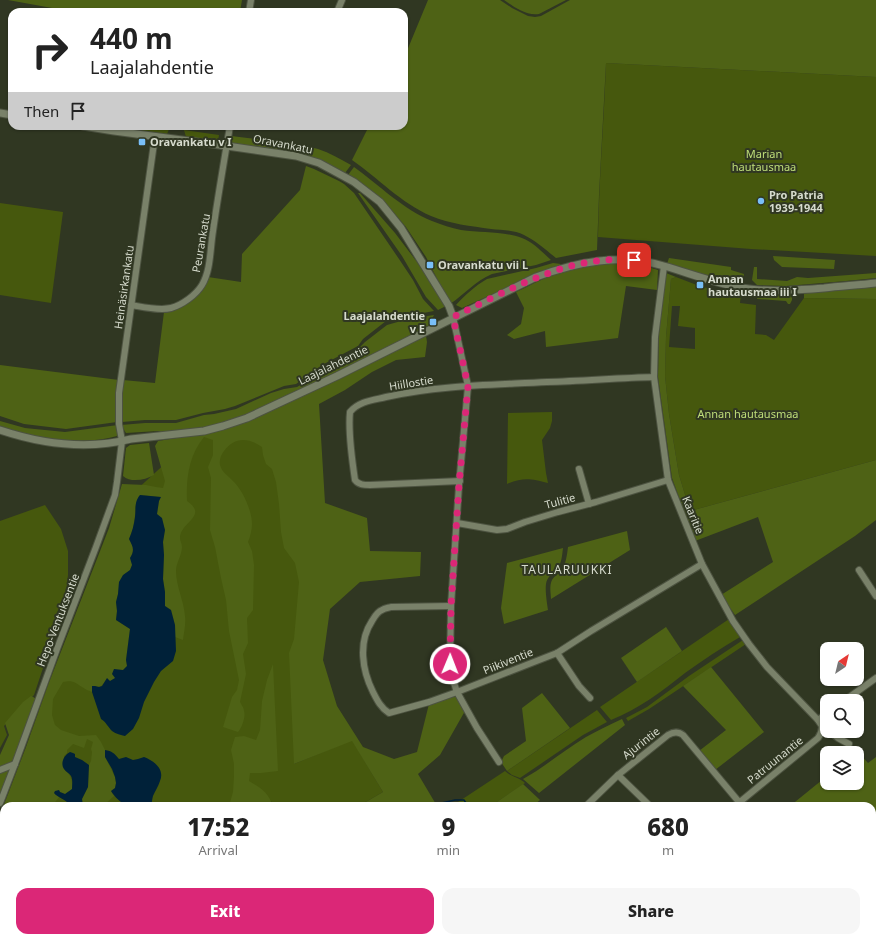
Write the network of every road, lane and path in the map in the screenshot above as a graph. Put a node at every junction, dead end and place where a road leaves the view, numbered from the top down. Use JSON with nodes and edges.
{"nodes":[{"id":1,"x":125,"y":130,"type":"edge"},
{"id":2,"x":229,"y":130,"type":"edge"},
{"id":3,"x":156,"y":136,"type":"junction"},
{"id":4,"x":227,"y":146,"type":"junction"},
{"id":5,"x":664,"y":266,"type":"junction"},
{"id":6,"x":876,"y":283,"type":"edge"},
{"id":7,"x":131,"y":305,"type":"junction"},
{"id":8,"x":453,"y":317,"type":"junction"},
{"id":9,"x":654,"y":376,"type":"junction"},
{"id":10,"x":468,"y":386,"type":"junction"},
{"id":11,"x":0,"y":430,"type":"edge"},
{"id":12,"x":122,"y":441,"type":"junction"},
{"id":13,"x":579,"y":469,"type":"dead end"},
{"id":14,"x":668,"y":480,"type":"junction"},
{"id":15,"x":460,"y":481,"type":"junction"},
{"id":16,"x":589,"y":504,"type":"junction"},
{"id":17,"x":457,"y":523,"type":"junction"},
{"id":18,"x":702,"y":564,"type":"junction"},
{"id":19,"x":858,"y":570,"type":"dead end"},
{"id":20,"x":876,"y":596,"type":"edge"},
{"id":21,"x":451,"y":606,"type":"junction"},
{"id":22,"x":557,"y":653,"type":"junction"},
{"id":23,"x":876,"y":678,"type":"edge"},
{"id":24,"x":457,"y":692,"type":"junction"},
{"id":25,"x":854,"y":694,"type":"edge"},
{"id":26,"x":590,"y":698,"type":"dead end"},
{"id":27,"x":818,"y":720,"type":"joint"},
{"id":28,"x":820,"y":722,"type":"edge"},
{"id":29,"x":820,"y":735,"type":"edge"},
{"id":30,"x":838,"y":738,"type":"edge"},
{"id":31,"x":848,"y":744,"type":"dead end"},
{"id":32,"x":499,"y":762,"type":"dead end"},
{"id":33,"x":15,"y":764,"type":"junction"},
{"id":34,"x":0,"y":770,"type":"edge"},
{"id":35,"x":618,"y":775,"type":"junction"},
{"id":36,"x":0,"y":802,"type":"edge"},
{"id":37,"x":590,"y":802,"type":"edge"},
{"id":38,"x":646,"y":802,"type":"edge"},
{"id":39,"x":735,"y":802,"type":"edge"},
{"id":40,"x":739,"y":802,"type":"edge"}],
"edges":[{"from":1,"to":3,"type":"street","name":"Oravankatu"},
{"from":2,"to":4,"type":"street","name":"Peurankatu"},
{"from":3,"to":4,"type":"street","name":"Oravankatu"},
{"from":3,"to":7,"type":"street","name":"Heinäsirkankatu"},
{"from":4,"to":7,"type":"street","name":"Peurankatu"},
{"from":4,"to":8,"type":"street","name":"Oravankatu"},
{"from":5,"to":6,"type":"street","name":"Laajalahdentie"},
{"from":5,"to":8,"type":"street","name":"Laajalahdentie"},
{"from":5,"to":9,"type":"street","name":"Kaaritie"},
{"from":7,"to":12,"type":"street","name":"Heinäsirkankatu"},
{"from":8,"to":10,"type":"street"},
{"from":8,"to":12,"type":"street","name":"Laajalahdentie"},
{"from":9,"to":10,"type":"street","name":"Hiillostie"},
{"from":9,"to":14,"type":"street","name":"Kaaritie"},
{"from":10,"to":15,"type":"street"},
{"from":10,"to":15,"type":"street","name":"Hiillostie"},
{"from":11,"to":12,"type":"street","name":"Laajalahdentie"},
{"from":12,"to":33,"type":"street","name":"Hepo-Ventuksentie"},
{"from":13,"to":16,"type":"street"},
{"from":14,"to":16,"type":"street","name":"Tulitie"},
{"from":14,"to":18,"type":"street","name":"Kaaritie"},
{"from":15,"to":17,"type":"street"},
{"from":16,"to":17,"type":"street","name":"Tulitie"},
{"from":17,"to":21,"type":"street"},
{"from":18,"to":22,"type":"street","name":"Piikiventie"},
{"from":18,"to":27,"type":"street","name":"Kaaritie"},
{"from":19,"to":20,"type":"street"},
{"from":21,"to":24,"type":"street"},
{"from":21,"to":24,"type":"street","name":"Piikiventie"},
{"from":22,"to":24,"type":"street","name":"Piikiventie"},
{"from":22,"to":26,"type":"street"},
{"from":23,"to":25,"type":"street"},
{"from":24,"to":32,"type":"street"},
{"from":27,"to":28,"type":"street","name":"Kaaritie"},
{"from":29,"to":40,"type":"street","name":"Patruunantie"},
{"from":30,"to":31,"type":"street","name":"Kaaritie"},
{"from":33,"to":34,"type":"street"},
{"from":33,"to":36,"type":"street","name":"Hepo-Ventuksentie"},
{"from":35,"to":37,"type":"street","name":"Ajurintie"},
{"from":35,"to":38,"type":"street"},
{"from":35,"to":39,"type":"street","name":"Ajurintie"}]}
